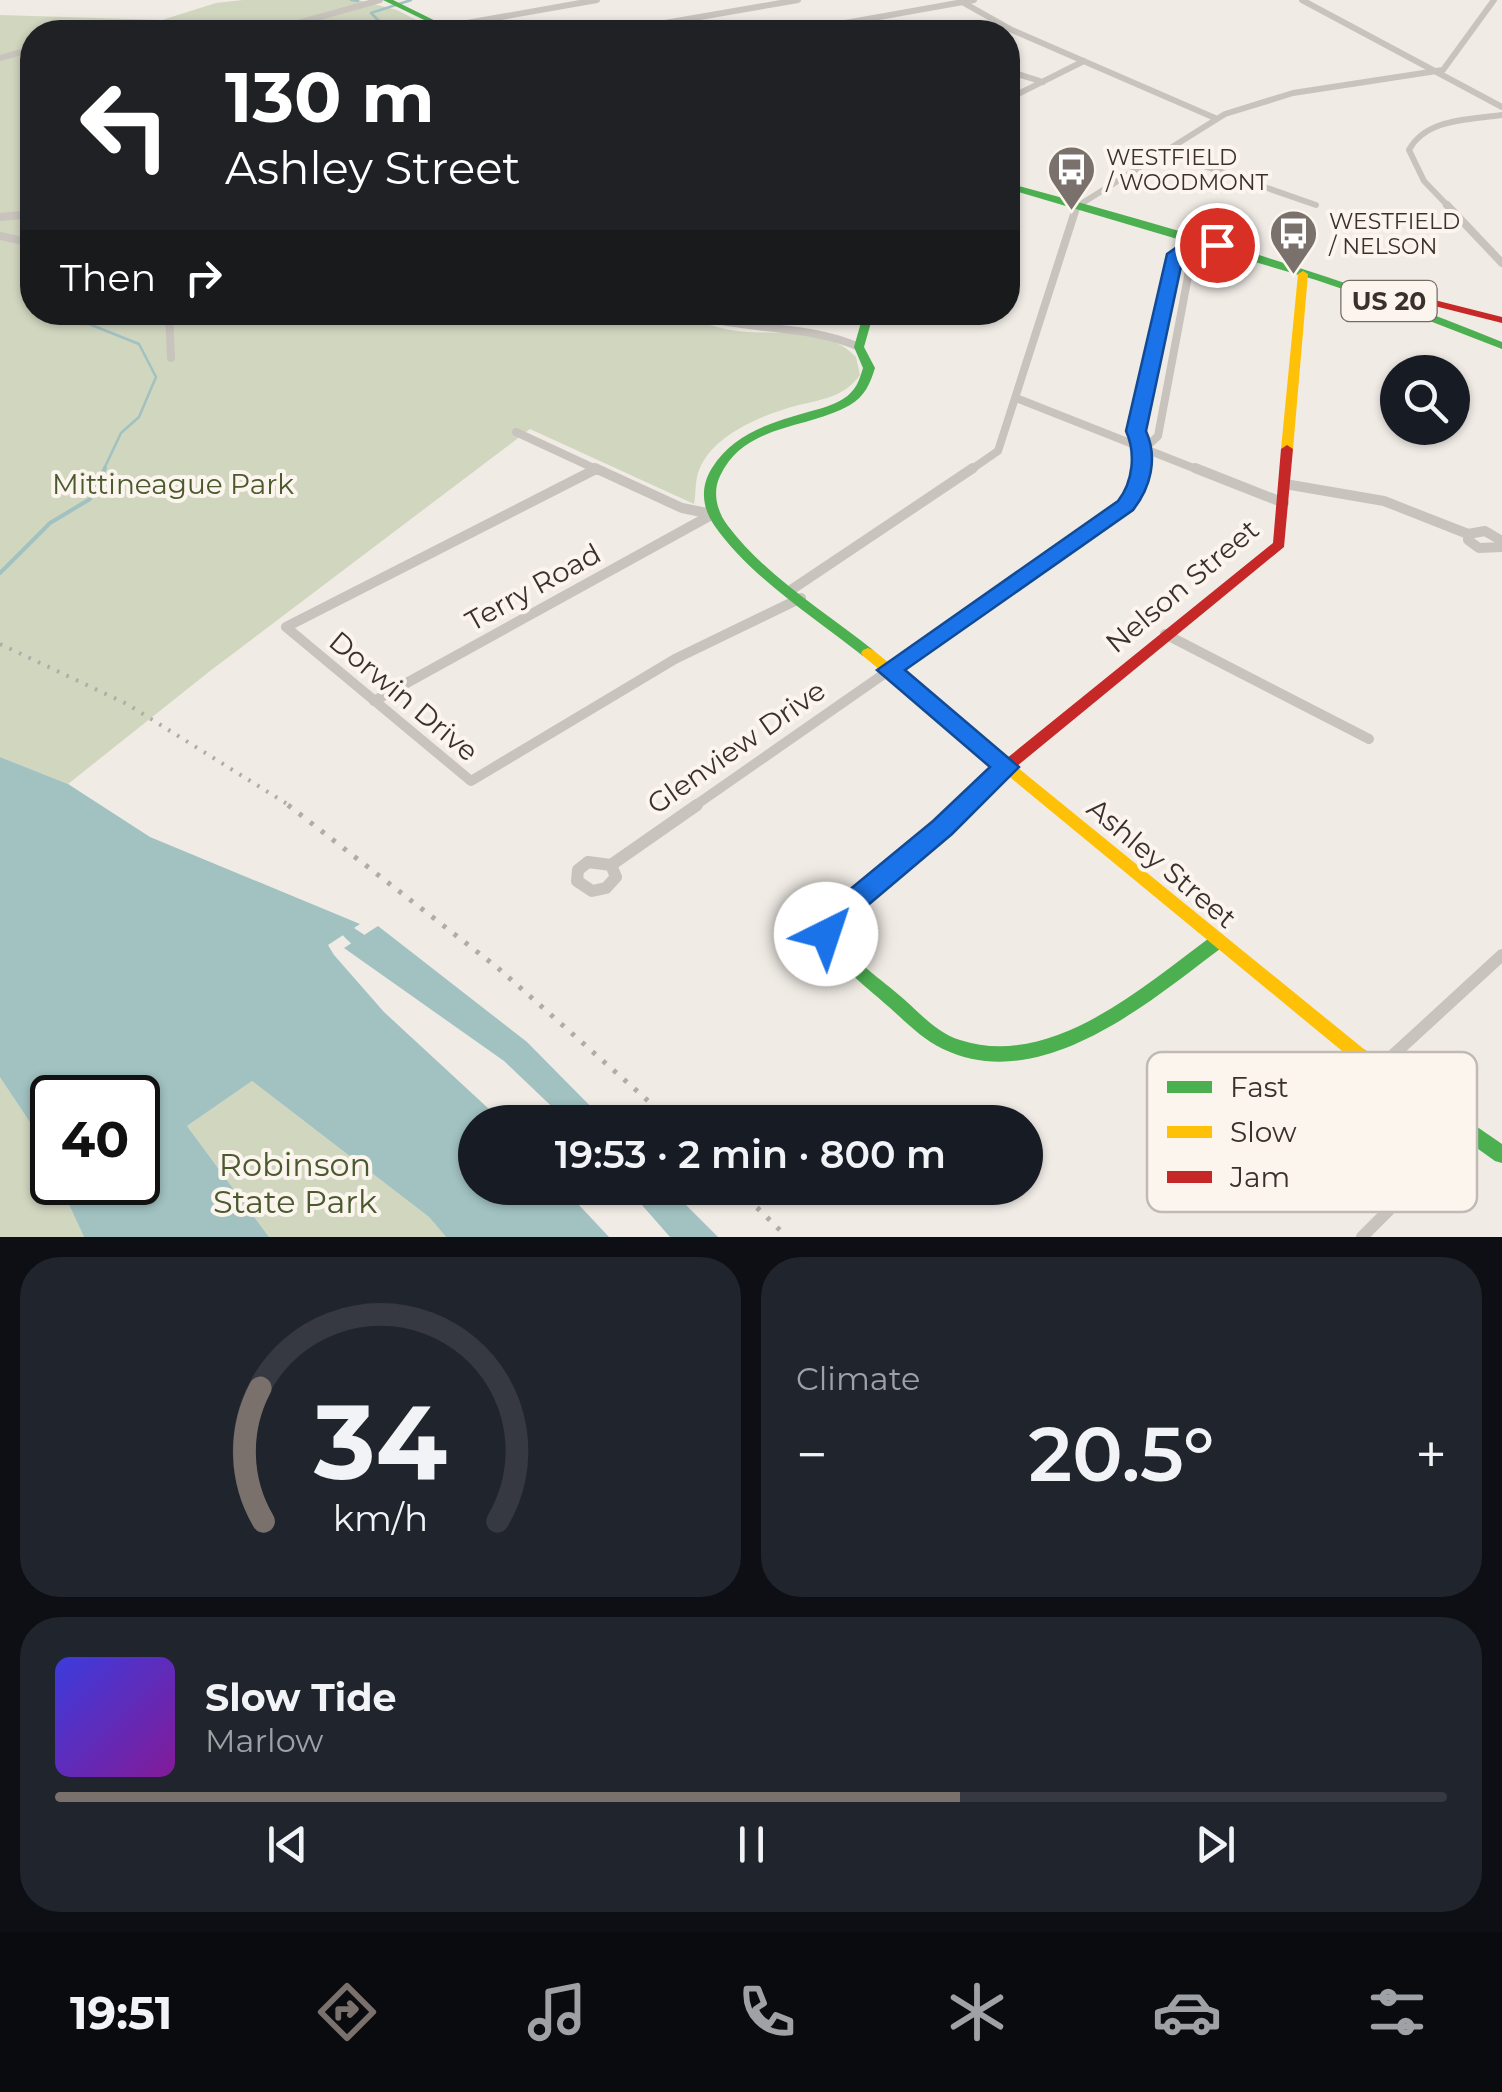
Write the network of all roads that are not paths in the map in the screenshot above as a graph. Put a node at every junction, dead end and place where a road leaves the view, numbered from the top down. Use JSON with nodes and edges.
{"nodes":[{"id":1,"x":597,"y":0,"type":"edge"},
{"id":2,"x":798,"y":0,"type":"edge"},
{"id":3,"x":974,"y":0,"type":"edge"},
{"id":4,"x":1302,"y":0,"type":"edge"},
{"id":5,"x":1494,"y":0,"type":"edge"},
{"id":6,"x":390,"y":2,"type":"edge"},
{"id":7,"x":962,"y":2,"type":"junction"},
{"id":8,"x":309,"y":20,"type":"edge"},
{"id":9,"x":428,"y":20,"type":"edge"},
{"id":10,"x":498,"y":20,"type":"edge"},
{"id":11,"x":685,"y":20,"type":"edge"},
{"id":12,"x":862,"y":20,"type":"edge"},
{"id":13,"x":999,"y":20,"type":"edge"},
{"id":14,"x":1020,"y":30,"type":"edge"},
{"id":15,"x":1084,"y":61,"type":"junction"},
{"id":16,"x":1437,"y":72,"type":"junction"},
{"id":17,"x":1020,"y":75,"type":"edge"},
{"id":18,"x":1043,"y":82,"type":"junction"},
{"id":19,"x":1020,"y":93,"type":"edge"},
{"id":20,"x":1502,"y":107,"type":"edge"},
{"id":21,"x":1502,"y":115,"type":"edge"},
{"id":22,"x":1216,"y":118,"type":"junction"},
{"id":23,"x":1161,"y":151,"type":"junction"},
{"id":24,"x":1020,"y":189,"type":"edge"},
{"id":25,"x":1077,"y":205,"type":"junction"},
{"id":26,"x":1316,"y":205,"type":"dead end"},
{"id":27,"x":1186,"y":243,"type":"junction"},
{"id":28,"x":1273,"y":262,"type":"junction"},
{"id":29,"x":1502,"y":264,"type":"edge"},
{"id":30,"x":1303,"y":274,"type":"junction"},
{"id":31,"x":1379,"y":290,"type":"junction"},
{"id":32,"x":1164,"y":304,"type":"junction"},
{"id":33,"x":1182,"y":307,"type":"junction"},
{"id":34,"x":1459,"y":318,"type":"junction"},
{"id":35,"x":1502,"y":324,"type":"edge"},
{"id":36,"x":171,"y":325,"type":"edge"},
{"id":37,"x":724,"y":325,"type":"edge"},
{"id":38,"x":866,"y":325,"type":"edge"},
{"id":39,"x":1502,"y":336,"type":"edge"},
{"id":40,"x":1502,"y":346,"type":"edge"},
{"id":41,"x":860,"y":347,"type":"junction"},
{"id":42,"x":172,"y":358,"type":"dead end"},
{"id":43,"x":1151,"y":365,"type":"junction"},
{"id":44,"x":1170,"y":368,"type":"junction"},
{"id":45,"x":1016,"y":398,"type":"junction"},
{"id":46,"x":516,"y":432,"type":"dead end"},
{"id":47,"x":1144,"y":449,"type":"junction"},
{"id":48,"x":596,"y":469,"type":"junction"},
{"id":49,"x":1286,"y":484,"type":"junction"},
{"id":50,"x":1284,"y":503,"type":"junction"},
{"id":51,"x":713,"y":514,"type":"junction"},
{"id":52,"x":1468,"y":534,"type":"junction"},
{"id":53,"x":1502,"y":544,"type":"edge"},
{"id":54,"x":796,"y":594,"type":"junction"},
{"id":55,"x":1165,"y":634,"type":"junction"},
{"id":56,"x":889,"y":670,"type":"junction"},
{"id":57,"x":374,"y":700,"type":"junction"},
{"id":58,"x":1369,"y":739,"type":"dead end"},
{"id":59,"x":1006,"y":767,"type":"junction"},
{"id":60,"x":611,"y":865,"type":"dead end"},
{"id":61,"x":1218,"y":941,"type":"junction"},
{"id":62,"x":1502,"y":956,"type":"edge"},
{"id":63,"x":1359,"y":1052,"type":"edge"},
{"id":64,"x":1397,"y":1052,"type":"edge"},
{"id":65,"x":1477,"y":1137,"type":"edge"},
{"id":66,"x":1502,"y":1155,"type":"edge"},
{"id":67,"x":1387,"y":1212,"type":"edge"},
{"id":68,"x":1362,"y":1237,"type":"edge"}],
"edges":[{"from":1,"to":10,"type":"street"},
{"from":2,"to":11,"type":"street"},
{"from":3,"to":7,"type":"street"},
{"from":4,"to":16,"type":"street"},
{"from":5,"to":16,"type":"street"},
{"from":6,"to":8,"type":"street"},
{"from":6,"to":9,"type":"street"},
{"from":7,"to":12,"type":"street"},
{"from":7,"to":13,"type":"street"},
{"from":14,"to":15,"type":"street"},
{"from":15,"to":18,"type":"street"},
{"from":15,"to":22,"type":"street"},
{"from":16,"to":20,"type":"street"},
{"from":16,"to":22,"type":"street"},
{"from":17,"to":18,"type":"street"},
{"from":18,"to":19,"type":"street"},
{"from":21,"to":29,"type":"street"},
{"from":22,"to":23,"type":"street"},
{"from":23,"to":25,"type":"street"},
{"from":23,"to":26,"type":"street"},
{"from":24,"to":25,"type":"street","number":"US 20"},
{"from":25,"to":27,"type":"street","number":"US 20"},
{"from":25,"to":45,"type":"street"},
{"from":27,"to":28,"type":"street","number":"US 20"},
{"from":27,"to":32,"type":"street"},
{"from":27,"to":33,"type":"street"},
{"from":28,"to":30,"type":"street","number":"US 20"},
{"from":28,"to":31,"type":"street","number":"US 20"},
{"from":30,"to":40,"type":"street","number":"US 20"},
{"from":30,"to":49,"type":"street","name":"Nelson Street"},
{"from":31,"to":34,"type":"street","number":"US 20"},
{"from":31,"to":35,"type":"street"},
{"from":32,"to":33,"type":"street"},
{"from":32,"to":43,"type":"street"},
{"from":33,"to":44,"type":"street"},
{"from":34,"to":35,"type":"street"},
{"from":34,"to":39,"type":"street","number":"US 20"},
{"from":36,"to":42,"type":"street"},
{"from":37,"to":41,"type":"street"},
{"from":38,"to":41,"type":"street"},
{"from":41,"to":51,"type":"street"},
{"from":43,"to":44,"type":"street"},
{"from":43,"to":47,"type":"street"},
{"from":44,"to":47,"type":"street"},
{"from":45,"to":47,"type":"street"},
{"from":45,"to":54,"type":"street"},
{"from":46,"to":48,"type":"street"},
{"from":47,"to":50,"type":"street"},
{"from":47,"to":56,"type":"street","name":"Glenview Drive"},
{"from":48,"to":51,"type":"street"},
{"from":48,"to":57,"type":"street","name":"Dorwin Drive"},
{"from":49,"to":50,"type":"street","name":"Nelson Street"},
{"from":49,"to":52,"type":"street"},
{"from":50,"to":55,"type":"street","name":"Nelson Street"},
{"from":51,"to":54,"type":"street","name":"Ashley Street"},
{"from":51,"to":57,"type":"street","name":"Terry Road"},
{"from":52,"to":53,"type":"street"},
{"from":52,"to":53,"type":"street"},
{"from":54,"to":56,"type":"street","name":"Ashley Street"},
{"from":54,"to":57,"type":"street","name":"Dorwin Drive"},
{"from":55,"to":58,"type":"street"},
{"from":55,"to":59,"type":"street","name":"Nelson Street"},
{"from":56,"to":59,"type":"street","name":"Ashley Street"},
{"from":56,"to":60,"type":"street","name":"Glenview Drive"},
{"from":59,"to":61,"type":"street","name":"Ashley Street"},
{"from":59,"to":61,"type":"street","name":"Nelson Street"},
{"from":61,"to":63,"type":"street","name":"Ashley Street"},
{"from":62,"to":64,"type":"street"},
{"from":65,"to":66,"type":"street","name":"Ashley Street"},
{"from":67,"to":68,"type":"street"}]}
